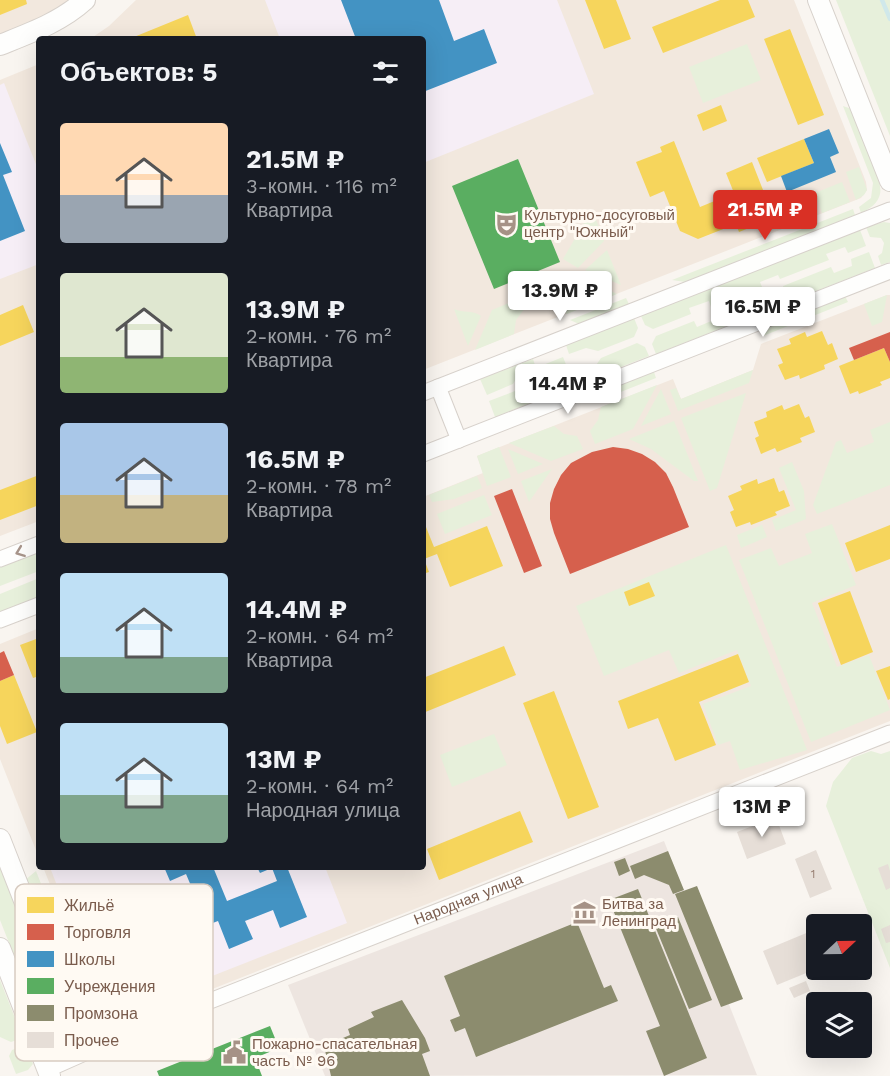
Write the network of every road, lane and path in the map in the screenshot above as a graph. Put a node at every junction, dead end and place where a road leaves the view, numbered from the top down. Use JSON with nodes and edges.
{"nodes":[{"id":1,"x":85,"y":0,"type":"edge"},
{"id":2,"x":818,"y":0,"type":"edge"},
{"id":3,"x":0,"y":45,"type":"edge"},
{"id":4,"x":890,"y":181,"type":"edge"},
{"id":5,"x":890,"y":210,"type":"edge"},
{"id":6,"x":890,"y":271,"type":"edge"},
{"id":7,"x":438,"y":387,"type":"junction"},
{"id":8,"x":426,"y":392,"type":"edge"},
{"id":9,"x":459,"y":440,"type":"junction"},
{"id":10,"x":426,"y":453,"type":"edge"},
{"id":11,"x":36,"y":545,"type":"edge"},
{"id":12,"x":0,"y":559,"type":"edge"},
{"id":13,"x":36,"y":606,"type":"edge"},
{"id":14,"x":0,"y":620,"type":"edge"},
{"id":15,"x":890,"y":733,"type":"edge"},
{"id":16,"x":0,"y":839,"type":"edge"},
{"id":17,"x":18,"y":884,"type":"edge"},
{"id":18,"x":0,"y":948,"type":"edge"},
{"id":19,"x":15,"y":986,"type":"edge"},
{"id":20,"x":213,"y":1000,"type":"edge"},
{"id":21,"x":67,"y":1061,"type":"edge"},
{"id":22,"x":49,"y":1072,"type":"edge"}],
"edges":[{"from":1,"to":3,"type":"street"},
{"from":2,"to":4,"type":"street"},
{"from":5,"to":7,"type":"street"},
{"from":6,"to":9,"type":"street"},
{"from":7,"to":8,"type":"street"},
{"from":7,"to":9,"type":"street"},
{"from":9,"to":10,"type":"street"},
{"from":11,"to":12,"type":"street","one_way":true},
{"from":13,"to":14,"type":"street"},
{"from":15,"to":20,"type":"street","name":"Народная улица"},
{"from":16,"to":17,"type":"street"},
{"from":18,"to":19,"type":"street"},
{"from":21,"to":22,"type":"street","name":"Народная улица"}]}
